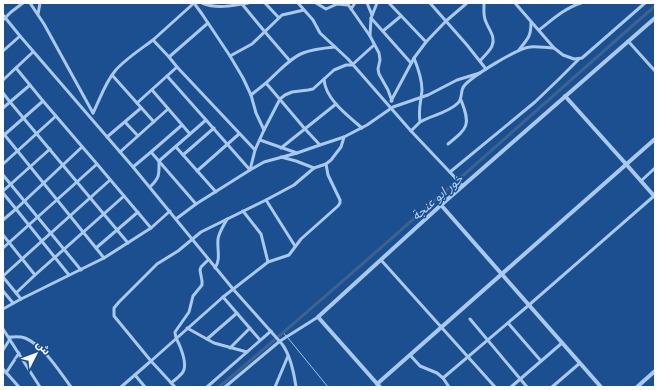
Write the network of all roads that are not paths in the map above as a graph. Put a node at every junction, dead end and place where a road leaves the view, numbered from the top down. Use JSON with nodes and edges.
{"nodes":[{"id":1,"x":23,"y":3,"type":"edge"},
{"id":2,"x":30,"y":3,"type":"edge"},
{"id":3,"x":40,"y":3,"type":"edge"},
{"id":4,"x":194,"y":3,"type":"edge"},
{"id":5,"x":202,"y":3,"type":"edge"},
{"id":6,"x":248,"y":3,"type":"edge"},
{"id":7,"x":265,"y":3,"type":"edge"},
{"id":8,"x":298,"y":3,"type":"edge"},
{"id":9,"x":355,"y":3,"type":"edge"},
{"id":10,"x":367,"y":3,"type":"edge"},
{"id":11,"x":377,"y":3,"type":"edge"},
{"id":12,"x":389,"y":3,"type":"edge"},
{"id":13,"x":430,"y":3,"type":"edge"},
{"id":14,"x":468,"y":3,"type":"edge"},
{"id":15,"x":484,"y":3,"type":"edge"},
{"id":16,"x":515,"y":3,"type":"edge"},
{"id":17,"x":581,"y":3,"type":"edge"},
{"id":18,"x":645,"y":3,"type":"edge"},
{"id":19,"x":242,"y":4,"type":"junction"},
{"id":20,"x":318,"y":4,"type":"edge"},
{"id":21,"x":347,"y":4,"type":"edge"},
{"id":22,"x":351,"y":9,"type":"junction"},
{"id":23,"x":304,"y":10,"type":"junction"},
{"id":24,"x":38,"y":14,"type":"junction"},
{"id":25,"x":372,"y":16,"type":"junction"},
{"id":26,"x":401,"y":16,"type":"junction"},
{"id":27,"x":4,"y":17,"type":"edge"},
{"id":28,"x":279,"y":18,"type":"junction"},
{"id":29,"x":655,"y":18,"type":"edge"},
{"id":30,"x":446,"y":21,"type":"junction"},
{"id":31,"x":532,"y":22,"type":"junction"},
{"id":32,"x":208,"y":23,"type":"junction"},
{"id":33,"x":539,"y":30,"type":"junction"},
{"id":34,"x":383,"y":31,"type":"junction"},
{"id":35,"x":265,"y":32,"type":"junction"},
{"id":36,"x":20,"y":36,"type":"junction"},
{"id":37,"x":370,"y":36,"type":"junction"},
{"id":38,"x":153,"y":40,"type":"junction"},
{"id":39,"x":628,"y":41,"type":"junction"},
{"id":40,"x":426,"y":42,"type":"junction"},
{"id":41,"x":374,"y":45,"type":"junction"},
{"id":42,"x":335,"y":47,"type":"junction"},
{"id":43,"x":554,"y":48,"type":"junction"},
{"id":44,"x":3,"y":51,"type":"edge"},
{"id":45,"x":518,"y":51,"type":"junction"},
{"id":46,"x":33,"y":52,"type":"junction"},
{"id":47,"x":230,"y":56,"type":"junction"},
{"id":48,"x":168,"y":57,"type":"junction"},
{"id":49,"x":414,"y":58,"type":"junction"},
{"id":50,"x":579,"y":59,"type":"junction"},
{"id":51,"x":480,"y":61,"type":"junction"},
{"id":52,"x":290,"y":62,"type":"junction"},
{"id":53,"x":411,"y":63,"type":"junction"},
{"id":54,"x":352,"y":65,"type":"junction"},
{"id":55,"x":177,"y":66,"type":"junction"},
{"id":56,"x":16,"y":68,"type":"junction"},
{"id":57,"x":486,"y":69,"type":"junction"},
{"id":58,"x":655,"y":71,"type":"edge"},
{"id":59,"x":480,"y":74,"type":"junction"},
{"id":60,"x":112,"y":75,"type":"junction"},
{"id":61,"x":167,"y":76,"type":"junction"},
{"id":62,"x":324,"y":79,"type":"junction"},
{"id":63,"x":3,"y":80,"type":"edge"},
{"id":64,"x":266,"y":83,"type":"junction"},
{"id":65,"x":30,"y":85,"type":"junction"},
{"id":66,"x":152,"y":90,"type":"junction"},
{"id":67,"x":3,"y":93,"type":"edge"},
{"id":68,"x":251,"y":95,"type":"junction"},
{"id":69,"x":565,"y":96,"type":"junction"},
{"id":70,"x":420,"y":97,"type":"junction"},
{"id":71,"x":280,"y":99,"type":"junction"},
{"id":72,"x":461,"y":100,"type":"junction"},
{"id":73,"x":43,"y":101,"type":"junction"},
{"id":74,"x":392,"y":101,"type":"junction"},
{"id":75,"x":10,"y":102,"type":"junction"},
{"id":76,"x":137,"y":103,"type":"junction"},
{"id":77,"x":336,"y":104,"type":"junction"},
{"id":78,"x":392,"y":107,"type":"junction"},
{"id":79,"x":3,"y":108,"type":"edge"},
{"id":80,"x":141,"y":108,"type":"junction"},
{"id":81,"x":168,"y":109,"type":"junction"},
{"id":82,"x":93,"y":113,"type":"junction"},
{"id":83,"x":56,"y":116,"type":"junction"},
{"id":84,"x":24,"y":118,"type":"junction"},
{"id":85,"x":91,"y":118,"type":"junction"},
{"id":86,"x":206,"y":120,"type":"junction"},
{"id":87,"x":125,"y":122,"type":"junction"},
{"id":88,"x":154,"y":122,"type":"junction"},
{"id":89,"x":420,"y":122,"type":"junction"},
{"id":90,"x":182,"y":124,"type":"junction"},
{"id":91,"x":214,"y":128,"type":"junction"},
{"id":92,"x":362,"y":128,"type":"junction"},
{"id":93,"x":305,"y":129,"type":"junction"},
{"id":94,"x":264,"y":130,"type":"junction"},
{"id":95,"x":411,"y":131,"type":"junction"},
{"id":96,"x":37,"y":133,"type":"junction"},
{"id":97,"x":190,"y":134,"type":"junction"},
{"id":98,"x":239,"y":134,"type":"junction"},
{"id":99,"x":4,"y":135,"type":"edge"},
{"id":100,"x":138,"y":136,"type":"junction"},
{"id":101,"x":107,"y":137,"type":"junction"},
{"id":102,"x":344,"y":137,"type":"junction"},
{"id":103,"x":655,"y":138,"type":"edge"},
{"id":104,"x":260,"y":140,"type":"junction"},
{"id":105,"x":227,"y":144,"type":"junction"},
{"id":106,"x":320,"y":144,"type":"junction"},
{"id":107,"x":448,"y":144,"type":"dead end"},
{"id":108,"x":82,"y":147,"type":"junction"},
{"id":109,"x":176,"y":147,"type":"junction"},
{"id":110,"x":281,"y":148,"type":"junction"},
{"id":111,"x":50,"y":149,"type":"junction"},
{"id":112,"x":18,"y":150,"type":"junction"},
{"id":113,"x":255,"y":150,"type":"junction"},
{"id":114,"x":120,"y":152,"type":"junction"},
{"id":115,"x":151,"y":152,"type":"junction"},
{"id":116,"x":297,"y":153,"type":"junction"},
{"id":117,"x":183,"y":155,"type":"junction"},
{"id":118,"x":280,"y":157,"type":"junction"},
{"id":119,"x":159,"y":161,"type":"junction"},
{"id":120,"x":3,"y":164,"type":"edge"},
{"id":121,"x":97,"y":164,"type":"junction"},
{"id":122,"x":326,"y":164,"type":"junction"},
{"id":123,"x":626,"y":164,"type":"junction"},
{"id":124,"x":63,"y":165,"type":"junction"},
{"id":125,"x":31,"y":167,"type":"junction"},
{"id":126,"x":133,"y":167,"type":"junction"},
{"id":127,"x":314,"y":168,"type":"junction"},
{"id":128,"x":655,"y":168,"type":"edge"},
{"id":129,"x":250,"y":170,"type":"junction"},
{"id":130,"x":197,"y":171,"type":"junction"},
{"id":131,"x":450,"y":172,"type":"junction"},
{"id":132,"x":3,"y":175,"type":"edge"},
{"id":133,"x":110,"y":180,"type":"junction"},
{"id":134,"x":641,"y":181,"type":"junction"},
{"id":135,"x":77,"y":182,"type":"junction"},
{"id":136,"x":44,"y":183,"type":"junction"},
{"id":137,"x":11,"y":184,"type":"junction"},
{"id":138,"x":463,"y":186,"type":"junction"},
{"id":139,"x":150,"y":187,"type":"junction"},
{"id":140,"x":3,"y":192,"type":"edge"},
{"id":141,"x":216,"y":192,"type":"junction"},
{"id":142,"x":124,"y":196,"type":"junction"},
{"id":143,"x":654,"y":196,"type":"edge"},
{"id":144,"x":90,"y":198,"type":"junction"},
{"id":145,"x":57,"y":199,"type":"junction"},
{"id":146,"x":25,"y":200,"type":"junction"},
{"id":147,"x":266,"y":200,"type":"junction"},
{"id":148,"x":196,"y":204,"type":"junction"},
{"id":149,"x":441,"y":205,"type":"junction"},
{"id":150,"x":16,"y":209,"type":"junction"},
{"id":151,"x":170,"y":211,"type":"junction"},
{"id":152,"x":243,"y":211,"type":"junction"},
{"id":153,"x":138,"y":212,"type":"junction"},
{"id":154,"x":104,"y":214,"type":"junction"},
{"id":155,"x":38,"y":216,"type":"junction"},
{"id":156,"x":71,"y":216,"type":"junction"},
{"id":157,"x":176,"y":219,"type":"junction"},
{"id":158,"x":227,"y":219,"type":"junction"},
{"id":159,"x":3,"y":220,"type":"edge"},
{"id":160,"x":29,"y":225,"type":"junction"},
{"id":161,"x":151,"y":228,"type":"junction"},
{"id":162,"x":117,"y":230,"type":"junction"},
{"id":163,"x":84,"y":232,"type":"junction"},
{"id":164,"x":51,"y":233,"type":"junction"},
{"id":165,"x":3,"y":235,"type":"edge"},
{"id":166,"x":192,"y":239,"type":"junction"},
{"id":167,"x":42,"y":241,"type":"junction"},
{"id":168,"x":9,"y":242,"type":"junction"},
{"id":169,"x":128,"y":243,"type":"junction"},
{"id":170,"x":296,"y":246,"type":"junction"},
{"id":171,"x":3,"y":248,"type":"edge"},
{"id":172,"x":96,"y":248,"type":"junction"},
{"id":173,"x":65,"y":249,"type":"junction"},
{"id":174,"x":55,"y":257,"type":"junction"},
{"id":175,"x":104,"y":258,"type":"junction"},
{"id":176,"x":22,"y":259,"type":"junction"},
{"id":177,"x":208,"y":260,"type":"junction"},
{"id":178,"x":381,"y":260,"type":"junction"},
{"id":179,"x":268,"y":262,"type":"junction"},
{"id":180,"x":215,"y":268,"type":"junction"},
{"id":181,"x":81,"y":270,"type":"junction"},
{"id":182,"x":502,"y":274,"type":"junction"},
{"id":183,"x":35,"y":275,"type":"junction"},
{"id":184,"x":69,"y":275,"type":"junction"},
{"id":185,"x":3,"y":276,"type":"edge"},
{"id":186,"x":233,"y":289,"type":"junction"},
{"id":187,"x":3,"y":291,"type":"edge"},
{"id":188,"x":16,"y":293,"type":"junction"},
{"id":189,"x":223,"y":297,"type":"junction"},
{"id":190,"x":21,"y":299,"type":"junction"},
{"id":191,"x":13,"y":303,"type":"junction"},
{"id":192,"x":529,"y":305,"type":"junction"},
{"id":193,"x":4,"y":307,"type":"edge"},
{"id":194,"x":237,"y":313,"type":"junction"},
{"id":195,"x":318,"y":317,"type":"junction"},
{"id":196,"x":470,"y":320,"type":"dead end"},
{"id":197,"x":508,"y":323,"type":"junction"},
{"id":198,"x":188,"y":328,"type":"junction"},
{"id":199,"x":250,"y":328,"type":"junction"},
{"id":200,"x":441,"y":328,"type":"junction"},
{"id":201,"x":4,"y":330,"type":"edge"},
{"id":202,"x":271,"y":331,"type":"junction"},
{"id":203,"x":10,"y":338,"type":"junction"},
{"id":204,"x":176,"y":338,"type":"junction"},
{"id":205,"x":207,"y":339,"type":"junction"},
{"id":206,"x":260,"y":340,"type":"junction"},
{"id":207,"x":279,"y":340,"type":"junction"},
{"id":208,"x":488,"y":340,"type":"junction"},
{"id":209,"x":562,"y":343,"type":"junction"},
{"id":210,"x":230,"y":348,"type":"junction"},
{"id":211,"x":3,"y":350,"type":"edge"},
{"id":212,"x":247,"y":352,"type":"junction"},
{"id":213,"x":19,"y":353,"type":"junction"},
{"id":214,"x":288,"y":356,"type":"junction"},
{"id":215,"x":410,"y":356,"type":"junction"},
{"id":216,"x":468,"y":358,"type":"junction"},
{"id":217,"x":151,"y":361,"type":"junction"},
{"id":218,"x":541,"y":361,"type":"junction"},
{"id":219,"x":580,"y":363,"type":"junction"},
{"id":220,"x":3,"y":369,"type":"edge"},
{"id":221,"x":655,"y":371,"type":"edge"},
{"id":222,"x":6,"y":373,"type":"junction"},
{"id":223,"x":136,"y":375,"type":"junction"},
{"id":224,"x":443,"y":378,"type":"junction"},
{"id":225,"x":520,"y":379,"type":"junction"},
{"id":226,"x":171,"y":383,"type":"junction"},
{"id":227,"x":379,"y":385,"type":"edge"},
{"id":228,"x":17,"y":386,"type":"edge"},
{"id":229,"x":40,"y":387,"type":"edge"},
{"id":230,"x":71,"y":387,"type":"edge"},
{"id":231,"x":121,"y":387,"type":"edge"},
{"id":232,"x":145,"y":387,"type":"edge"},
{"id":233,"x":175,"y":387,"type":"edge"},
{"id":234,"x":207,"y":387,"type":"edge"},
{"id":235,"x":225,"y":387,"type":"edge"},
{"id":236,"x":275,"y":387,"type":"edge"},
{"id":237,"x":296,"y":387,"type":"edge"},
{"id":238,"x":449,"y":387,"type":"edge"},
{"id":239,"x":494,"y":387,"type":"edge"},
{"id":240,"x":511,"y":387,"type":"edge"},
{"id":241,"x":527,"y":387,"type":"edge"},
{"id":242,"x":552,"y":387,"type":"edge"},
{"id":243,"x":601,"y":387,"type":"edge"},
{"id":244,"x":637,"y":387,"type":"edge"}],
"edges":[{"from":1,"to":27,"type":"street"},
{"from":2,"to":24,"type":"street"},
{"from":3,"to":24,"type":"street"},
{"from":4,"to":32,"type":"street"},
{"from":4,"to":38,"type":"street"},
{"from":5,"to":19,"type":"street"},
{"from":6,"to":19,"type":"street"},
{"from":7,"to":28,"type":"street"},
{"from":8,"to":23,"type":"street"},
{"from":9,"to":22,"type":"street"},
{"from":10,"to":25,"type":"street"},
{"from":11,"to":25,"type":"street"},
{"from":12,"to":26,"type":"street"},
{"from":13,"to":30,"type":"street"},
{"from":14,"to":30,"type":"street"},
{"from":15,"to":51,"type":"street"},
{"from":16,"to":31,"type":"street"},
{"from":17,"to":33,"type":"street"},
{"from":18,"to":50,"type":"street"},
{"from":19,"to":35,"type":"street"},
{"from":20,"to":21,"type":"street"},
{"from":21,"to":22,"type":"street"},
{"from":22,"to":37,"type":"street"},
{"from":23,"to":28,"type":"street"},
{"from":23,"to":42,"type":"street"},
{"from":24,"to":82,"type":"street"},
{"from":25,"to":34,"type":"street"},
{"from":25,"to":37,"type":"street"},
{"from":26,"to":34,"type":"street"},
{"from":26,"to":40,"type":"street"},
{"from":27,"to":36,"type":"street"},
{"from":28,"to":35,"type":"street"},
{"from":29,"to":39,"type":"street"},
{"from":30,"to":40,"type":"street"},
{"from":30,"to":51,"type":"street"},
{"from":31,"to":33,"type":"street"},
{"from":31,"to":45,"type":"street"},
{"from":32,"to":47,"type":"street"},
{"from":32,"to":48,"type":"street"},
{"from":33,"to":43,"type":"street"},
{"from":34,"to":53,"type":"street"},
{"from":35,"to":47,"type":"street"},
{"from":35,"to":52,"type":"street"},
{"from":36,"to":44,"type":"street"},
{"from":36,"to":46,"type":"street"},
{"from":37,"to":41,"type":"street"},
{"from":38,"to":48,"type":"street"},
{"from":38,"to":60,"type":"street"},
{"from":39,"to":58,"type":"street"},
{"from":39,"to":69,"type":"street"},
{"from":40,"to":49,"type":"street"},
{"from":41,"to":54,"type":"street"},
{"from":41,"to":74,"type":"street"},
{"from":42,"to":52,"type":"street"},
{"from":42,"to":54,"type":"street"},
{"from":43,"to":45,"type":"street"},
{"from":43,"to":50,"type":"street"},
{"from":45,"to":57,"type":"street"},
{"from":46,"to":56,"type":"street"},
{"from":46,"to":85,"type":"street"},
{"from":47,"to":68,"type":"street"},
{"from":48,"to":55,"type":"street"},
{"from":49,"to":53,"type":"street"},
{"from":49,"to":70,"type":"street"},
{"from":50,"to":131,"type":"street"},
{"from":51,"to":57,"type":"street"},
{"from":52,"to":64,"type":"street"},
{"from":53,"to":74,"type":"street"},
{"from":54,"to":62,"type":"street"},
{"from":54,"to":78,"type":"street"},
{"from":55,"to":61,"type":"street"},
{"from":55,"to":98,"type":"street"},
{"from":56,"to":63,"type":"street"},
{"from":56,"to":65,"type":"street"},
{"from":57,"to":59,"type":"street"},
{"from":59,"to":70,"type":"street"},
{"from":59,"to":72,"type":"street"},
{"from":60,"to":76,"type":"street"},
{"from":60,"to":82,"type":"street"},
{"from":61,"to":66,"type":"street"},
{"from":61,"to":86,"type":"street"},
{"from":62,"to":71,"type":"street"},
{"from":62,"to":77,"type":"street"},
{"from":64,"to":68,"type":"street"},
{"from":64,"to":71,"type":"street"},
{"from":65,"to":73,"type":"street"},
{"from":65,"to":75,"type":"street"},
{"from":66,"to":76,"type":"street"},
{"from":66,"to":81,"type":"street"},
{"from":67,"to":75,"type":"street"},
{"from":68,"to":94,"type":"street"},
{"from":69,"to":123,"type":"street"},
{"from":69,"to":138,"type":"street"},
{"from":70,"to":78,"type":"street"},
{"from":70,"to":89,"type":"street"},
{"from":71,"to":93,"type":"street"},
{"from":71,"to":94,"type":"street"},
{"from":72,"to":89,"type":"street"},
{"from":72,"to":107,"type":"street"},
{"from":73,"to":83,"type":"street"},
{"from":73,"to":84,"type":"street"},
{"from":74,"to":78,"type":"street"},
{"from":75,"to":79,"type":"street"},
{"from":75,"to":84,"type":"street"},
{"from":76,"to":80,"type":"street"},
{"from":77,"to":92,"type":"street"},
{"from":77,"to":93,"type":"street"},
{"from":78,"to":92,"type":"street"},
{"from":78,"to":95,"type":"street"},
{"from":80,"to":87,"type":"street"},
{"from":80,"to":88,"type":"street"},
{"from":81,"to":88,"type":"street"},
{"from":81,"to":90,"type":"street"},
{"from":82,"to":85,"type":"street"},
{"from":83,"to":96,"type":"street"},
{"from":83,"to":108,"type":"street"},
{"from":84,"to":96,"type":"street"},
{"from":84,"to":99,"type":"street"},
{"from":85,"to":101,"type":"street"},
{"from":86,"to":91,"type":"street"},
{"from":86,"to":97,"type":"street"},
{"from":87,"to":100,"type":"street"},
{"from":87,"to":101,"type":"street"},
{"from":88,"to":100,"type":"street"},
{"from":89,"to":95,"type":"street"},
{"from":90,"to":97,"type":"street"},
{"from":90,"to":115,"type":"street"},
{"from":91,"to":105,"type":"street"},
{"from":91,"to":117,"type":"street"},
{"from":92,"to":102,"type":"street"},
{"from":93,"to":106,"type":"street"},
{"from":93,"to":110,"type":"street"},
{"from":94,"to":104,"type":"street"},
{"from":95,"to":131,"type":"street"},
{"from":96,"to":111,"type":"street"},
{"from":96,"to":112,"type":"street"},
{"from":97,"to":109,"type":"street"},
{"from":98,"to":105,"type":"street"},
{"from":98,"to":113,"type":"street"},
{"from":99,"to":112,"type":"street"},
{"from":100,"to":114,"type":"street"},
{"from":101,"to":114,"type":"street"},
{"from":102,"to":106,"type":"street"},
{"from":102,"to":122,"type":"street"},
{"from":103,"to":123,"type":"street"},
{"from":104,"to":110,"type":"street"},
{"from":104,"to":113,"type":"street"},
{"from":105,"to":129,"type":"street"},
{"from":105,"to":130,"type":"street"},
{"from":106,"to":116,"type":"street"},
{"from":108,"to":121,"type":"street"},
{"from":108,"to":124,"type":"street"},
{"from":109,"to":117,"type":"street"},
{"from":109,"to":119,"type":"street"},
{"from":110,"to":116,"type":"street"},
{"from":111,"to":124,"type":"street"},
{"from":111,"to":125,"type":"street"},
{"from":112,"to":120,"type":"street"},
{"from":112,"to":125,"type":"street"},
{"from":113,"to":129,"type":"street"},
{"from":114,"to":126,"type":"street"},
{"from":115,"to":119,"type":"street"},
{"from":115,"to":126,"type":"street"},
{"from":116,"to":118,"type":"street"},
{"from":117,"to":130,"type":"street"},
{"from":118,"to":127,"type":"street"},
{"from":118,"to":129,"type":"street"},
{"from":119,"to":139,"type":"street"},
{"from":119,"to":148,"type":"street"},
{"from":121,"to":133,"type":"street"},
{"from":121,"to":135,"type":"street"},
{"from":122,"to":127,"type":"street"},
{"from":122,"to":170,"type":"street"},
{"from":123,"to":134,"type":"street"},
{"from":123,"to":182,"type":"street"},
{"from":124,"to":135,"type":"street"},
{"from":124,"to":136,"type":"street"},
{"from":125,"to":136,"type":"street"},
{"from":125,"to":137,"type":"street"},
{"from":126,"to":139,"type":"street"},
{"from":127,"to":147,"type":"street"},
{"from":128,"to":134,"type":"street"},
{"from":129,"to":141,"type":"street"},
{"from":130,"to":141,"type":"street"},
{"from":131,"to":138,"type":"street"},
{"from":132,"to":137,"type":"street"},
{"from":133,"to":142,"type":"street"},
{"from":133,"to":144,"type":"street"},
{"from":134,"to":143,"type":"street"},
{"from":135,"to":144,"type":"street"},
{"from":135,"to":145,"type":"street"},
{"from":136,"to":145,"type":"street"},
{"from":136,"to":146,"type":"street"},
{"from":137,"to":140,"type":"street"},
{"from":137,"to":146,"type":"street"},
{"from":138,"to":149,"type":"street"},
{"from":139,"to":151,"type":"street"},
{"from":140,"to":150,"type":"street"},
{"from":141,"to":148,"type":"street"},
{"from":142,"to":153,"type":"street"},
{"from":142,"to":154,"type":"street"},
{"from":143,"to":192,"type":"street"},
{"from":144,"to":154,"type":"street"},
{"from":144,"to":156,"type":"street"},
{"from":145,"to":155,"type":"street"},
{"from":145,"to":156,"type":"street"},
{"from":146,"to":150,"type":"street"},
{"from":146,"to":155,"type":"street"},
{"from":147,"to":152,"type":"street"},
{"from":147,"to":170,"type":"street"},
{"from":148,"to":157,"type":"street"},
{"from":149,"to":178,"type":"street"},
{"from":149,"to":182,"type":"street"},
{"from":150,"to":159,"type":"street"},
{"from":150,"to":160,"type":"street"},
{"from":151,"to":157,"type":"street"},
{"from":151,"to":161,"type":"street"},
{"from":152,"to":158,"type":"street"},
{"from":152,"to":179,"type":"street"},
{"from":153,"to":161,"type":"street"},
{"from":153,"to":162,"type":"street"},
{"from":154,"to":162,"type":"street"},
{"from":154,"to":163,"type":"street"},
{"from":155,"to":160,"type":"street"},
{"from":155,"to":164,"type":"street"},
{"from":156,"to":163,"type":"street"},
{"from":156,"to":164,"type":"street"},
{"from":157,"to":166,"type":"street"},
{"from":158,"to":166,"type":"street"},
{"from":158,"to":180,"type":"street"},
{"from":160,"to":167,"type":"street"},
{"from":160,"to":168,"type":"street"},
{"from":161,"to":169,"type":"street"},
{"from":162,"to":169,"type":"street"},
{"from":162,"to":172,"type":"street"},
{"from":163,"to":172,"type":"street"},
{"from":163,"to":173,"type":"street"},
{"from":164,"to":167,"type":"street"},
{"from":164,"to":173,"type":"street"},
{"from":165,"to":168,"type":"street"},
{"from":166,"to":177,"type":"street"},
{"from":166,"to":217,"type":"street"},
{"from":167,"to":174,"type":"street"},
{"from":167,"to":176,"type":"street"},
{"from":168,"to":171,"type":"street"},
{"from":168,"to":176,"type":"street"},
{"from":169,"to":175,"type":"street"},
{"from":170,"to":179,"type":"street"},
{"from":172,"to":175,"type":"street"},
{"from":173,"to":174,"type":"street"},
{"from":173,"to":181,"type":"street"},
{"from":174,"to":183,"type":"street"},
{"from":174,"to":184,"type":"street"},
{"from":175,"to":181,"type":"street"},
{"from":176,"to":183,"type":"street"},
{"from":176,"to":185,"type":"street"},
{"from":177,"to":180,"type":"street"},
{"from":177,"to":204,"type":"street"},
{"from":178,"to":195,"type":"street"},
{"from":178,"to":200,"type":"street"},
{"from":179,"to":186,"type":"street"},
{"from":180,"to":186,"type":"street"},
{"from":181,"to":184,"type":"street"},
{"from":182,"to":192,"type":"street"},
{"from":182,"to":200,"type":"street"},
{"from":183,"to":188,"type":"street"},
{"from":184,"to":190,"type":"street"},
{"from":185,"to":188,"type":"street"},
{"from":186,"to":189,"type":"street"},
{"from":186,"to":202,"type":"street"},
{"from":187,"to":191,"type":"street"},
{"from":188,"to":190,"type":"street"},
{"from":189,"to":194,"type":"street"},
{"from":189,"to":198,"type":"street"},
{"from":190,"to":191,"type":"street"},
{"from":191,"to":193,"type":"street"},
{"from":192,"to":197,"type":"street"},
{"from":192,"to":209,"type":"street"},
{"from":194,"to":199,"type":"street"},
{"from":194,"to":205,"type":"street"},
{"from":195,"to":207,"type":"street"},
{"from":195,"to":227,"type":"street"},
{"from":196,"to":208,"type":"street"},
{"from":197,"to":208,"type":"street"},
{"from":197,"to":218,"type":"street"},
{"from":198,"to":204,"type":"street"},
{"from":198,"to":205,"type":"street"},
{"from":199,"to":206,"type":"street"},
{"from":199,"to":210,"type":"street"},
{"from":200,"to":215,"type":"street"},
{"from":200,"to":216,"type":"street"},
{"from":201,"to":203,"type":"street"},
{"from":202,"to":206,"type":"street"},
{"from":202,"to":207,"type":"street"},
{"from":203,"to":211,"type":"street"},
{"from":203,"to":213,"type":"street"},
{"from":203,"to":230,"type":"street"},
{"from":204,"to":217,"type":"street"},
{"from":204,"to":226,"type":"street"},
{"from":205,"to":210,"type":"street"},
{"from":206,"to":212,"type":"street"},
{"from":207,"to":214,"type":"street"},
{"from":207,"to":235,"type":"street"},
{"from":208,"to":216,"type":"street"},
{"from":208,"to":225,"type":"street"},
{"from":209,"to":218,"type":"street"},
{"from":209,"to":219,"type":"street"},
{"from":210,"to":212,"type":"street"},
{"from":212,"to":234,"type":"street"},
{"from":213,"to":222,"type":"street"},
{"from":213,"to":229,"type":"street"},
{"from":214,"to":236,"type":"street"},
{"from":214,"to":237,"type":"street"},
{"from":215,"to":224,"type":"street"},
{"from":215,"to":227,"type":"street"},
{"from":216,"to":224,"type":"street"},
{"from":216,"to":239,"type":"street"},
{"from":217,"to":223,"type":"street"},
{"from":217,"to":226,"type":"street"},
{"from":218,"to":225,"type":"street"},
{"from":219,"to":242,"type":"street"},
{"from":219,"to":243,"type":"street"},
{"from":220,"to":222,"type":"street"},
{"from":221,"to":244,"type":"street"},
{"from":222,"to":228,"type":"street"},
{"from":223,"to":231,"type":"street"},
{"from":223,"to":232,"type":"street"},
{"from":224,"to":238,"type":"street"},
{"from":225,"to":240,"type":"street"},
{"from":225,"to":241,"type":"street"},
{"from":226,"to":233,"type":"street"}]}
